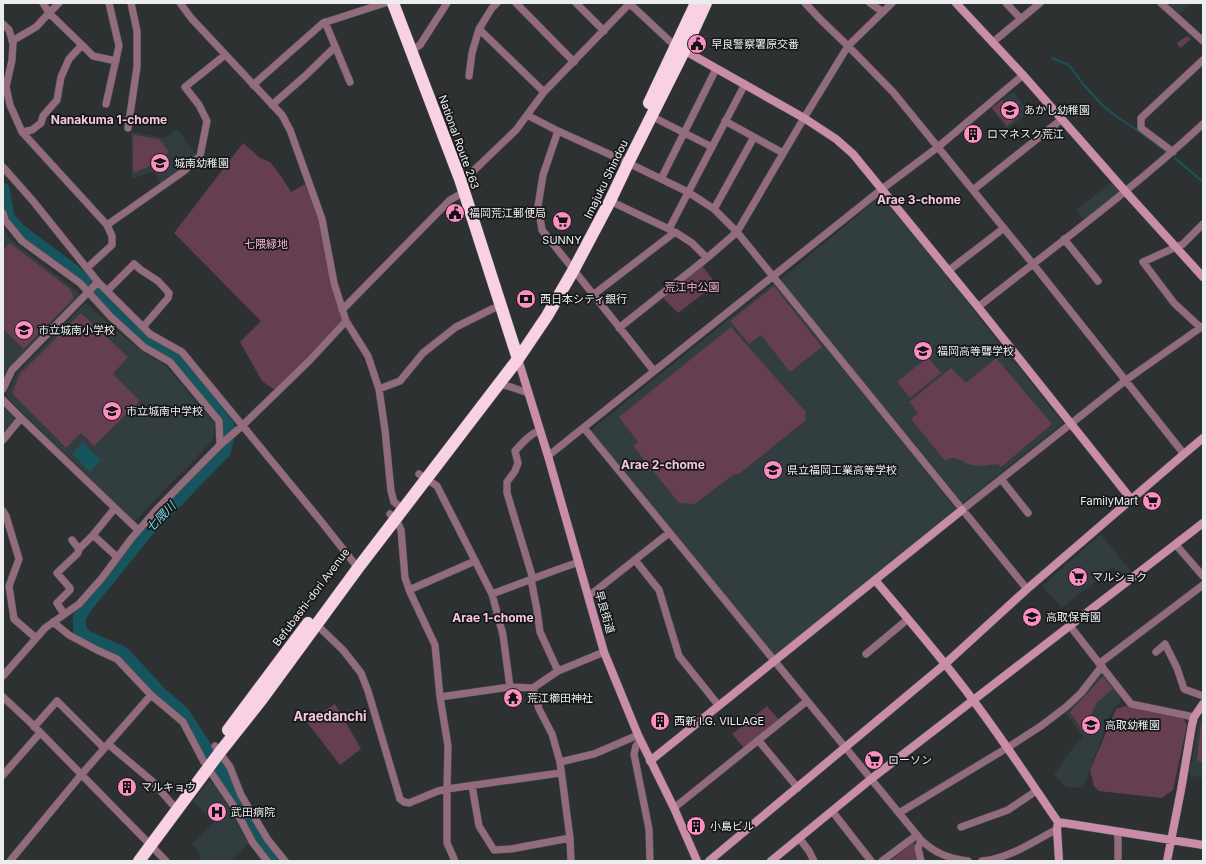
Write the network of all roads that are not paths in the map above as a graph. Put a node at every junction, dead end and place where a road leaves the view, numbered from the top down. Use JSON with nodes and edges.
{"nodes":[{"id":1,"x":43,"y":3,"type":"edge"},
{"id":2,"x":60,"y":3,"type":"edge"},
{"id":3,"x":109,"y":3,"type":"edge"},
{"id":4,"x":131,"y":3,"type":"edge"},
{"id":5,"x":181,"y":3,"type":"edge"},
{"id":6,"x":385,"y":3,"type":"edge"},
{"id":7,"x":393,"y":3,"type":"edge"},
{"id":8,"x":446,"y":3,"type":"edge"},
{"id":9,"x":497,"y":3,"type":"edge"},
{"id":10,"x":516,"y":3,"type":"edge"},
{"id":11,"x":576,"y":3,"type":"edge"},
{"id":12,"x":630,"y":3,"type":"edge"},
{"id":13,"x":696,"y":3,"type":"edge"},
{"id":14,"x":706,"y":3,"type":"edge"},
{"id":15,"x":805,"y":3,"type":"edge"},
{"id":16,"x":870,"y":3,"type":"edge"},
{"id":17,"x":892,"y":3,"type":"edge"},
{"id":18,"x":956,"y":3,"type":"edge"},
{"id":19,"x":1006,"y":3,"type":"edge"},
{"id":20,"x":1040,"y":3,"type":"edge"},
{"id":21,"x":1161,"y":3,"type":"edge"},
{"id":22,"x":883,"y":12,"type":"junction"},
{"id":23,"x":49,"y":14,"type":"junction"},
{"id":24,"x":1021,"y":19,"type":"junction"},
{"id":25,"x":325,"y":22,"type":"junction"},
{"id":26,"x":3,"y":24,"type":"edge"},
{"id":27,"x":479,"y":29,"type":"junction"},
{"id":28,"x":604,"y":31,"type":"junction"},
{"id":29,"x":12,"y":41,"type":"junction"},
{"id":30,"x":1203,"y":41,"type":"edge"},
{"id":31,"x":993,"y":42,"type":"junction"},
{"id":32,"x":82,"y":45,"type":"junction"},
{"id":33,"x":848,"y":46,"type":"junction"},
{"id":34,"x":335,"y":47,"type":"junction"},
{"id":35,"x":680,"y":48,"type":"junction"},
{"id":36,"x":411,"y":50,"type":"junction"},
{"id":37,"x":225,"y":55,"type":"junction"},
{"id":38,"x":1203,"y":60,"type":"edge"},
{"id":39,"x":116,"y":61,"type":"junction"},
{"id":40,"x":574,"y":62,"type":"junction"},
{"id":41,"x":716,"y":69,"type":"junction"},
{"id":42,"x":1023,"y":75,"type":"junction"},
{"id":43,"x":469,"y":76,"type":"dead end"},
{"id":44,"x":350,"y":82,"type":"dead end"},
{"id":45,"x":745,"y":84,"type":"junction"},
{"id":46,"x":253,"y":85,"type":"junction"},
{"id":47,"x":544,"y":92,"type":"junction"},
{"id":48,"x":106,"y":104,"type":"dead end"},
{"id":49,"x":272,"y":105,"type":"junction"},
{"id":50,"x":527,"y":115,"type":"junction"},
{"id":51,"x":651,"y":116,"type":"junction"},
{"id":52,"x":804,"y":118,"type":"junction"},
{"id":53,"x":1062,"y":119,"type":"junction"},
{"id":54,"x":726,"y":121,"type":"junction"},
{"id":55,"x":1203,"y":124,"type":"edge"},
{"id":56,"x":128,"y":128,"type":"dead end"},
{"id":57,"x":558,"y":131,"type":"junction"},
{"id":58,"x":22,"y":132,"type":"junction"},
{"id":59,"x":684,"y":132,"type":"junction"},
{"id":60,"x":754,"y":137,"type":"junction"},
{"id":61,"x":712,"y":147,"type":"junction"},
{"id":62,"x":938,"y":147,"type":"junction"},
{"id":63,"x":1173,"y":152,"type":"junction"},
{"id":64,"x":783,"y":154,"type":"junction"},
{"id":65,"x":625,"y":161,"type":"junction"},
{"id":66,"x":3,"y":167,"type":"edge"},
{"id":67,"x":460,"y":179,"type":"junction"},
{"id":68,"x":661,"y":179,"type":"junction"},
{"id":69,"x":882,"y":189,"type":"junction"},
{"id":70,"x":973,"y":190,"type":"junction"},
{"id":71,"x":1125,"y":191,"type":"junction"},
{"id":72,"x":464,"y":192,"type":"junction"},
{"id":73,"x":688,"y":192,"type":"junction"},
{"id":74,"x":610,"y":201,"type":"junction"},
{"id":75,"x":714,"y":209,"type":"junction"},
{"id":76,"x":3,"y":213,"type":"edge"},
{"id":77,"x":1203,"y":224,"type":"edge"},
{"id":78,"x":107,"y":225,"type":"junction"},
{"id":79,"x":1004,"y":228,"type":"junction"},
{"id":80,"x":672,"y":231,"type":"junction"},
{"id":81,"x":737,"y":232,"type":"junction"},
{"id":82,"x":1064,"y":239,"type":"junction"},
{"id":83,"x":1177,"y":247,"type":"junction"},
{"id":84,"x":706,"y":258,"type":"junction"},
{"id":85,"x":1033,"y":264,"type":"junction"},
{"id":86,"x":87,"y":268,"type":"junction"},
{"id":87,"x":572,"y":268,"type":"junction"},
{"id":88,"x":948,"y":271,"type":"junction"},
{"id":89,"x":773,"y":276,"type":"junction"},
{"id":90,"x":1203,"y":277,"type":"edge"},
{"id":91,"x":1098,"y":281,"type":"dead end"},
{"id":92,"x":98,"y":282,"type":"junction"},
{"id":93,"x":107,"y":291,"type":"junction"},
{"id":94,"x":88,"y":292,"type":"junction"},
{"id":95,"x":593,"y":295,"type":"junction"},
{"id":96,"x":501,"y":306,"type":"junction"},
{"id":97,"x":978,"y":307,"type":"junction"},
{"id":98,"x":342,"y":310,"type":"junction"},
{"id":99,"x":346,"y":321,"type":"junction"},
{"id":100,"x":143,"y":327,"type":"junction"},
{"id":101,"x":1202,"y":327,"type":"edge"},
{"id":102,"x":620,"y":328,"type":"junction"},
{"id":103,"x":516,"y":355,"type":"junction"},
{"id":104,"x":654,"y":371,"type":"junction"},
{"id":105,"x":1126,"y":380,"type":"junction"},
{"id":106,"x":499,"y":384,"type":"junction"},
{"id":107,"x":3,"y":389,"type":"edge"},
{"id":108,"x":379,"y":389,"type":"junction"},
{"id":109,"x":528,"y":393,"type":"junction"},
{"id":110,"x":3,"y":400,"type":"edge"},
{"id":111,"x":21,"y":418,"type":"junction"},
{"id":112,"x":1070,"y":423,"type":"junction"},
{"id":113,"x":242,"y":426,"type":"junction"},
{"id":114,"x":584,"y":428,"type":"junction"},
{"id":115,"x":540,"y":430,"type":"junction"},
{"id":116,"x":1203,"y":438,"type":"edge"},
{"id":117,"x":3,"y":440,"type":"edge"},
{"id":118,"x":222,"y":442,"type":"junction"},
{"id":119,"x":1184,"y":454,"type":"junction"},
{"id":120,"x":548,"y":456,"type":"junction"},
{"id":121,"x":422,"y":476,"type":"junction"},
{"id":122,"x":1001,"y":478,"type":"junction"},
{"id":123,"x":1131,"y":499,"type":"junction"},
{"id":124,"x":115,"y":508,"type":"junction"},
{"id":125,"x":962,"y":510,"type":"junction"},
{"id":126,"x":3,"y":511,"type":"edge"},
{"id":127,"x":396,"y":512,"type":"junction"},
{"id":128,"x":1028,"y":513,"type":"dead end"},
{"id":129,"x":1203,"y":523,"type":"edge"},
{"id":130,"x":138,"y":530,"type":"junction"},
{"id":131,"x":669,"y":532,"type":"junction"},
{"id":132,"x":93,"y":535,"type":"junction"},
{"id":133,"x":72,"y":540,"type":"dead end"},
{"id":134,"x":1176,"y":545,"type":"junction"},
{"id":135,"x":79,"y":549,"type":"junction"},
{"id":136,"x":117,"y":557,"type":"junction"},
{"id":137,"x":635,"y":560,"type":"junction"},
{"id":138,"x":475,"y":561,"type":"junction"},
{"id":139,"x":579,"y":562,"type":"junction"},
{"id":140,"x":355,"y":565,"type":"junction"},
{"id":141,"x":1203,"y":576,"type":"edge"},
{"id":142,"x":532,"y":579,"type":"junction"},
{"id":143,"x":876,"y":580,"type":"junction"},
{"id":144,"x":1203,"y":584,"type":"edge"},
{"id":145,"x":1027,"y":589,"type":"junction"},
{"id":146,"x":409,"y":590,"type":"junction"},
{"id":147,"x":492,"y":594,"type":"junction"},
{"id":148,"x":589,"y":596,"type":"junction"},
{"id":149,"x":64,"y":614,"type":"junction"},
{"id":150,"x":908,"y":619,"type":"junction"},
{"id":151,"x":53,"y":622,"type":"junction"},
{"id":152,"x":317,"y":625,"type":"junction"},
{"id":153,"x":1070,"y":626,"type":"junction"},
{"id":154,"x":36,"y":638,"type":"junction"},
{"id":155,"x":604,"y":652,"type":"junction"},
{"id":156,"x":1156,"y":652,"type":"dead end"},
{"id":157,"x":866,"y":654,"type":"dead end"},
{"id":158,"x":774,"y":661,"type":"junction"},
{"id":159,"x":945,"y":664,"type":"junction"},
{"id":160,"x":1101,"y":665,"type":"junction"},
{"id":161,"x":558,"y":671,"type":"junction"},
{"id":162,"x":3,"y":676,"type":"edge"},
{"id":163,"x":510,"y":687,"type":"junction"},
{"id":164,"x":533,"y":688,"type":"junction"},
{"id":165,"x":151,"y":695,"type":"junction"},
{"id":166,"x":1203,"y":696,"type":"edge"},
{"id":167,"x":3,"y":697,"type":"edge"},
{"id":168,"x":440,"y":697,"type":"junction"},
{"id":169,"x":973,"y":700,"type":"junction"},
{"id":170,"x":807,"y":701,"type":"junction"},
{"id":171,"x":1203,"y":704,"type":"edge"},
{"id":172,"x":719,"y":706,"type":"junction"},
{"id":173,"x":1194,"y":717,"type":"junction"},
{"id":174,"x":34,"y":726,"type":"junction"},
{"id":175,"x":40,"y":732,"type":"junction"},
{"id":176,"x":639,"y":738,"type":"junction"},
{"id":177,"x":758,"y":740,"type":"junction"},
{"id":178,"x":106,"y":746,"type":"junction"},
{"id":179,"x":846,"y":748,"type":"junction"},
{"id":180,"x":1007,"y":748,"type":"junction"},
{"id":181,"x":216,"y":751,"type":"junction"},
{"id":182,"x":650,"y":761,"type":"junction"},
{"id":183,"x":560,"y":762,"type":"junction"},
{"id":184,"x":207,"y":764,"type":"junction"},
{"id":185,"x":560,"y":773,"type":"junction"},
{"id":186,"x":3,"y":775,"type":"edge"},
{"id":187,"x":81,"y":775,"type":"junction"},
{"id":188,"x":871,"y":779,"type":"junction"},
{"id":189,"x":472,"y":786,"type":"junction"},
{"id":190,"x":798,"y":788,"type":"junction"},
{"id":191,"x":447,"y":789,"type":"junction"},
{"id":192,"x":1036,"y":791,"type":"junction"},
{"id":193,"x":172,"y":804,"type":"junction"},
{"id":194,"x":674,"y":808,"type":"junction"},
{"id":195,"x":832,"y":811,"type":"junction"},
{"id":196,"x":899,"y":814,"type":"junction"},
{"id":197,"x":1057,"y":826,"type":"junction"},
{"id":198,"x":961,"y":827,"type":"dead end"},
{"id":199,"x":1117,"y":831,"type":"junction"},
{"id":200,"x":570,"y":838,"type":"junction"},
{"id":201,"x":799,"y":838,"type":"junction"},
{"id":202,"x":919,"y":838,"type":"junction"},
{"id":203,"x":1171,"y":840,"type":"junction"},
{"id":204,"x":149,"y":842,"type":"junction"},
{"id":205,"x":1203,"y":844,"type":"edge"},
{"id":206,"x":10,"y":861,"type":"edge"},
{"id":207,"x":130,"y":861,"type":"edge"},
{"id":208,"x":139,"y":861,"type":"edge"},
{"id":209,"x":166,"y":861,"type":"edge"},
{"id":210,"x":267,"y":861,"type":"edge"},
{"id":211,"x":285,"y":861,"type":"edge"},
{"id":212,"x":455,"y":861,"type":"edge"},
{"id":213,"x":571,"y":861,"type":"edge"},
{"id":214,"x":650,"y":861,"type":"edge"},
{"id":215,"x":697,"y":861,"type":"edge"},
{"id":216,"x":709,"y":861,"type":"edge"},
{"id":217,"x":771,"y":861,"type":"edge"},
{"id":218,"x":814,"y":861,"type":"edge"},
{"id":219,"x":871,"y":861,"type":"edge"},
{"id":220,"x":882,"y":861,"type":"edge"},
{"id":221,"x":920,"y":861,"type":"edge"},
{"id":222,"x":968,"y":861,"type":"edge"},
{"id":223,"x":982,"y":861,"type":"edge"},
{"id":224,"x":1059,"y":861,"type":"edge"},
{"id":225,"x":1118,"y":861,"type":"edge"},
{"id":226,"x":1167,"y":861,"type":"edge"}],
"edges":[{"from":1,"to":23,"type":"street"},
{"from":2,"to":23,"type":"street"},
{"from":3,"to":39,"type":"street"},
{"from":4,"to":56,"type":"street"},
{"from":5,"to":37,"type":"street"},
{"from":6,"to":25,"type":"street"},
{"from":7,"to":36,"type":"highway","name":"National Route 263"},
{"from":8,"to":36,"type":"street"},
{"from":9,"to":27,"type":"street"},
{"from":10,"to":40,"type":"street"},
{"from":11,"to":28,"type":"street"},
{"from":12,"to":28,"type":"street"},
{"from":12,"to":35,"type":"street"},
{"from":13,"to":35,"type":"highway","name":"Imajuku Shindou"},
{"from":14,"to":35,"type":"highway","name":"Imajuku Shindou"},
{"from":15,"to":33,"type":"street"},
{"from":16,"to":22,"type":"street"},
{"from":17,"to":22,"type":"street"},
{"from":18,"to":31,"type":"street"},
{"from":19,"to":24,"type":"street"},
{"from":20,"to":24,"type":"street"},
{"from":21,"to":30,"type":"street"},
{"from":22,"to":33,"type":"street"},
{"from":23,"to":29,"type":"street"},
{"from":23,"to":32,"type":"street"},
{"from":24,"to":31,"type":"street"},
{"from":25,"to":34,"type":"street"},
{"from":25,"to":46,"type":"street"},
{"from":26,"to":29,"type":"street"},
{"from":27,"to":43,"type":"street"},
{"from":27,"to":47,"type":"street"},
{"from":28,"to":40,"type":"street"},
{"from":29,"to":58,"type":"street"},
{"from":31,"to":42,"type":"street"},
{"from":32,"to":39,"type":"street"},
{"from":32,"to":58,"type":"street"},
{"from":33,"to":52,"type":"street"},
{"from":33,"to":62,"type":"street"},
{"from":34,"to":44,"type":"street"},
{"from":34,"to":49,"type":"street"},
{"from":35,"to":41,"type":"street"},
{"from":35,"to":51,"type":"highway","name":"Imajuku Shindou"},
{"from":35,"to":65,"type":"highway","name":"Imajuku Shindou"},
{"from":36,"to":67,"type":"highway","name":"National Route 263"},
{"from":37,"to":46,"type":"street"},
{"from":37,"to":78,"type":"street"},
{"from":38,"to":63,"type":"street"},
{"from":39,"to":48,"type":"street"},
{"from":40,"to":47,"type":"street"},
{"from":41,"to":45,"type":"street"},
{"from":41,"to":59,"type":"street"},
{"from":42,"to":53,"type":"street"},
{"from":42,"to":62,"type":"street"},
{"from":45,"to":52,"type":"street"},
{"from":45,"to":54,"type":"street"},
{"from":46,"to":49,"type":"street"},
{"from":47,"to":50,"type":"street"},
{"from":49,"to":98,"type":"street"},
{"from":50,"to":57,"type":"street"},
{"from":50,"to":67,"type":"street"},
{"from":51,"to":59,"type":"street"},
{"from":51,"to":65,"type":"highway","name":"Imajuku Shindou"},
{"from":52,"to":64,"type":"street"},
{"from":52,"to":69,"type":"street"},
{"from":53,"to":70,"type":"street"},
{"from":53,"to":71,"type":"street"},
{"from":54,"to":60,"type":"street"},
{"from":54,"to":61,"type":"street"},
{"from":55,"to":63,"type":"street"},
{"from":57,"to":65,"type":"street"},
{"from":57,"to":87,"type":"street"},
{"from":58,"to":78,"type":"street"},
{"from":59,"to":61,"type":"street"},
{"from":59,"to":68,"type":"street"},
{"from":60,"to":64,"type":"street"},
{"from":60,"to":75,"type":"street"},
{"from":61,"to":73,"type":"street"},
{"from":62,"to":69,"type":"street"},
{"from":62,"to":70,"type":"street"},
{"from":63,"to":71,"type":"street"},
{"from":64,"to":81,"type":"street"},
{"from":65,"to":68,"type":"street"},
{"from":65,"to":74,"type":"highway","name":"Imajuku Shindou"},
{"from":65,"to":87,"type":"highway","name":"Imajuku Shindou"},
{"from":66,"to":86,"type":"street"},
{"from":67,"to":72,"type":"highway","name":"National Route 263"},
{"from":68,"to":73,"type":"street"},
{"from":69,"to":88,"type":"street"},
{"from":69,"to":89,"type":"street"},
{"from":70,"to":79,"type":"street"},
{"from":71,"to":82,"type":"street"},
{"from":71,"to":83,"type":"street"},
{"from":72,"to":96,"type":"highway","name":"National Route 263"},
{"from":72,"to":98,"type":"street"},
{"from":73,"to":75,"type":"street"},
{"from":73,"to":80,"type":"street"},
{"from":74,"to":80,"type":"street"},
{"from":74,"to":87,"type":"highway","name":"Imajuku Shindou"},
{"from":75,"to":81,"type":"street"},
{"from":76,"to":94,"type":"street"},
{"from":77,"to":83,"type":"street"},
{"from":78,"to":86,"type":"street"},
{"from":79,"to":85,"type":"street"},
{"from":79,"to":88,"type":"street"},
{"from":80,"to":84,"type":"street"},
{"from":80,"to":95,"type":"street"},
{"from":81,"to":84,"type":"street"},
{"from":81,"to":89,"type":"street"},
{"from":82,"to":85,"type":"street"},
{"from":82,"to":91,"type":"street"},
{"from":83,"to":90,"type":"street"},
{"from":83,"to":101,"type":"street"},
{"from":84,"to":102,"type":"street"},
{"from":85,"to":97,"type":"street"},
{"from":85,"to":105,"type":"street"},
{"from":86,"to":92,"type":"street"},
{"from":87,"to":95,"type":"street"},
{"from":87,"to":103,"type":"highway","name":"Imajuku Shindou"},
{"from":88,"to":97,"type":"street"},
{"from":89,"to":104,"type":"street"},
{"from":89,"to":125,"type":"street"},
{"from":92,"to":93,"type":"street"},
{"from":92,"to":94,"type":"street"},
{"from":93,"to":100,"type":"street"},
{"from":93,"to":100,"type":"street"},
{"from":94,"to":107,"type":"street"},
{"from":94,"to":118,"type":"street"},
{"from":95,"to":102,"type":"street"},
{"from":96,"to":103,"type":"highway","name":"National Route 263"},
{"from":96,"to":108,"type":"street"},
{"from":97,"to":112,"type":"street"},
{"from":98,"to":99,"type":"street"},
{"from":99,"to":108,"type":"street"},
{"from":99,"to":113,"type":"street"},
{"from":100,"to":113,"type":"street"},
{"from":101,"to":105,"type":"street"},
{"from":102,"to":104,"type":"street"},
{"from":103,"to":106,"type":"highway","name":"Befubashi-dori Avenue"},
{"from":103,"to":109,"type":"street","name":"早良街道"},
{"from":103,"to":121,"type":"highway","name":"Befubashi-dori Avenue"},
{"from":104,"to":114,"type":"street"},
{"from":105,"to":112,"type":"street"},
{"from":105,"to":119,"type":"street"},
{"from":106,"to":109,"type":"street"},
{"from":106,"to":121,"type":"highway","name":"Befubashi-dori Avenue"},
{"from":108,"to":127,"type":"street"},
{"from":109,"to":115,"type":"street","name":"早良街道"},
{"from":110,"to":111,"type":"street"},
{"from":111,"to":117,"type":"street"},
{"from":111,"to":124,"type":"street"},
{"from":112,"to":122,"type":"street"},
{"from":112,"to":123,"type":"street"},
{"from":113,"to":118,"type":"street"},
{"from":113,"to":140,"type":"street"},
{"from":114,"to":120,"type":"street"},
{"from":114,"to":131,"type":"street"},
{"from":115,"to":120,"type":"street","name":"早良街道"},
{"from":115,"to":142,"type":"street"},
{"from":116,"to":119,"type":"street"},
{"from":118,"to":130,"type":"street"},
{"from":119,"to":123,"type":"street"},
{"from":120,"to":139,"type":"street","name":"早良街道"},
{"from":121,"to":127,"type":"highway","name":"Befubashi-dori Avenue"},
{"from":121,"to":138,"type":"street"},
{"from":122,"to":125,"type":"street"},
{"from":122,"to":128,"type":"street"},
{"from":123,"to":145,"type":"street"},
{"from":124,"to":130,"type":"street"},
{"from":124,"to":132,"type":"street"},
{"from":125,"to":143,"type":"street"},
{"from":125,"to":145,"type":"street"},
{"from":126,"to":154,"type":"street"},
{"from":127,"to":140,"type":"highway","name":"Befubashi-dori Avenue"},
{"from":127,"to":146,"type":"street"},
{"from":129,"to":134,"type":"street"},
{"from":130,"to":136,"type":"street"},
{"from":131,"to":137,"type":"street"},
{"from":131,"to":158,"type":"street"},
{"from":132,"to":135,"type":"street"},
{"from":132,"to":136,"type":"street"},
{"from":133,"to":135,"type":"street"},
{"from":134,"to":141,"type":"street"},
{"from":134,"to":153,"type":"street"},
{"from":135,"to":149,"type":"street"},
{"from":136,"to":149,"type":"street"},
{"from":137,"to":148,"type":"street"},
{"from":137,"to":172,"type":"street"},
{"from":138,"to":146,"type":"street"},
{"from":138,"to":147,"type":"street"},
{"from":139,"to":142,"type":"street"},
{"from":139,"to":148,"type":"street","name":"早良街道"},
{"from":140,"to":152,"type":"highway","name":"Befubashi-dori Avenue"},
{"from":140,"to":181,"type":"highway","name":"Befubashi-dori Avenue"},
{"from":142,"to":147,"type":"street"},
{"from":142,"to":161,"type":"street"},
{"from":143,"to":150,"type":"street"},
{"from":143,"to":158,"type":"street"},
{"from":144,"to":160,"type":"street"},
{"from":145,"to":159,"type":"street"},
{"from":146,"to":168,"type":"street"},
{"from":147,"to":163,"type":"street"},
{"from":148,"to":155,"type":"street","name":"早良街道"},
{"from":149,"to":151,"type":"street"},
{"from":150,"to":157,"type":"street"},
{"from":150,"to":159,"type":"street"},
{"from":151,"to":154,"type":"street"},
{"from":151,"to":165,"type":"street"},
{"from":152,"to":181,"type":"highway","name":"Befubashi-dori Avenue"},
{"from":152,"to":191,"type":"street"},
{"from":153,"to":160,"type":"street"},
{"from":153,"to":169,"type":"street"},
{"from":154,"to":162,"type":"street"},
{"from":155,"to":161,"type":"street"},
{"from":155,"to":176,"type":"street","name":"早良街道"},
{"from":156,"to":166,"type":"street"},
{"from":158,"to":170,"type":"street"},
{"from":158,"to":172,"type":"street"},
{"from":159,"to":169,"type":"street"},
{"from":159,"to":179,"type":"street"},
{"from":160,"to":173,"type":"street"},
{"from":160,"to":180,"type":"street"},
{"from":161,"to":164,"type":"street"},
{"from":163,"to":164,"type":"street"},
{"from":163,"to":168,"type":"street"},
{"from":164,"to":183,"type":"street"},
{"from":165,"to":178,"type":"street"},
{"from":165,"to":184,"type":"street"},
{"from":167,"to":174,"type":"street"},
{"from":168,"to":191,"type":"street"},
{"from":169,"to":180,"type":"street"},
{"from":169,"to":188,"type":"street"},
{"from":170,"to":177,"type":"street"},
{"from":170,"to":179,"type":"street"},
{"from":171,"to":173,"type":"street"},
{"from":172,"to":182,"type":"street"},
{"from":173,"to":203,"type":"street"},
{"from":174,"to":175,"type":"street"},
{"from":174,"to":178,"type":"street"},
{"from":175,"to":186,"type":"street"},
{"from":175,"to":187,"type":"street"},
{"from":176,"to":182,"type":"street","name":"早良街道"},
{"from":176,"to":183,"type":"street"},
{"from":176,"to":214,"type":"street"},
{"from":177,"to":190,"type":"street"},
{"from":177,"to":194,"type":"street"},
{"from":178,"to":187,"type":"street"},
{"from":178,"to":193,"type":"street"},
{"from":179,"to":188,"type":"street"},
{"from":179,"to":190,"type":"street"},
{"from":180,"to":192,"type":"street"},
{"from":180,"to":196,"type":"street"},
{"from":181,"to":184,"type":"highway","name":"Befubashi-dori Avenue"},
{"from":181,"to":211,"type":"street"},
{"from":182,"to":194,"type":"street","name":"早良街道"},
{"from":183,"to":185,"type":"street"},
{"from":184,"to":193,"type":"highway","name":"Befubashi-dori Avenue"},
{"from":184,"to":204,"type":"highway","name":"Befubashi-dori Avenue"},
{"from":184,"to":210,"type":"street"},
{"from":185,"to":189,"type":"street"},
{"from":185,"to":200,"type":"street"},
{"from":187,"to":204,"type":"street"},
{"from":187,"to":206,"type":"street"},
{"from":188,"to":195,"type":"street"},
{"from":188,"to":196,"type":"street"},
{"from":189,"to":191,"type":"street"},
{"from":189,"to":200,"type":"street"},
{"from":190,"to":216,"type":"street"},
{"from":191,"to":212,"type":"street"},
{"from":192,"to":197,"type":"street"},
{"from":192,"to":198,"type":"street"},
{"from":193,"to":204,"type":"highway","name":"Befubashi-dori Avenue"},
{"from":194,"to":215,"type":"street","name":"早良街道"},
{"from":195,"to":201,"type":"street"},
{"from":195,"to":219,"type":"street"},
{"from":196,"to":202,"type":"street"},
{"from":197,"to":199,"type":"street"},
{"from":197,"to":223,"type":"street"},
{"from":197,"to":224,"type":"street"},
{"from":199,"to":203,"type":"street"},
{"from":199,"to":225,"type":"street"},
{"from":200,"to":213,"type":"street"},
{"from":201,"to":217,"type":"street"},
{"from":201,"to":218,"type":"street"},
{"from":202,"to":220,"type":"street"},
{"from":202,"to":221,"type":"street"},
{"from":202,"to":222,"type":"street"},
{"from":203,"to":205,"type":"street"},
{"from":203,"to":226,"type":"street"},
{"from":204,"to":207,"type":"highway","name":"Befubashi-dori Avenue"},
{"from":204,"to":208,"type":"highway","name":"Befubashi-dori Avenue"},
{"from":204,"to":209,"type":"street"}]}
